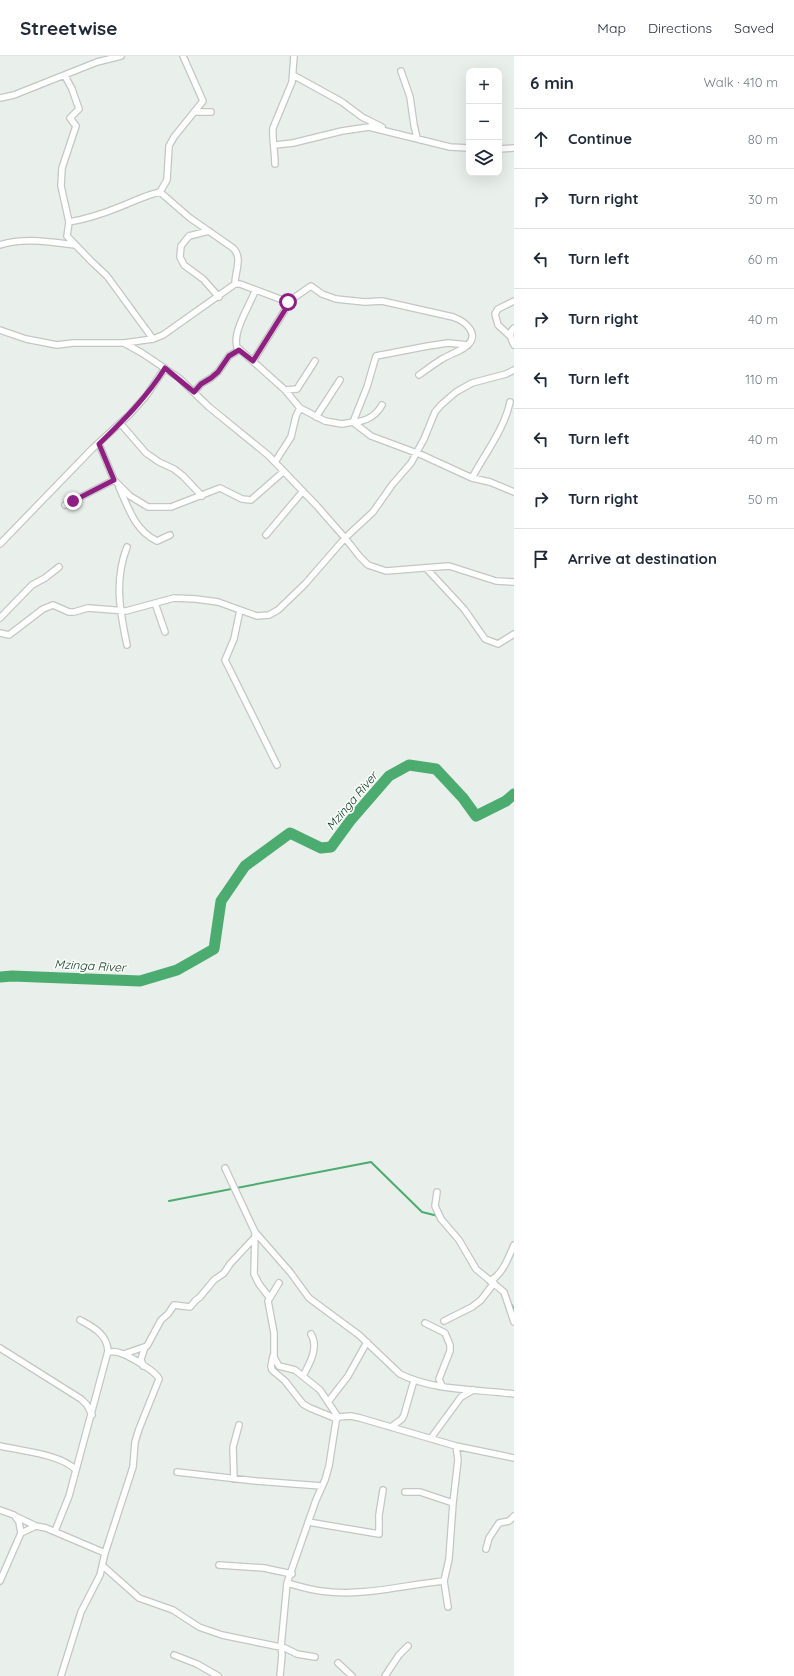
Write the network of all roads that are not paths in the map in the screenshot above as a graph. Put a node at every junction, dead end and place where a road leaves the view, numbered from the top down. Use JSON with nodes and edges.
{"nodes":[{"id":1,"x":121,"y":56,"type":"edge"},
{"id":2,"x":183,"y":56,"type":"edge"},
{"id":3,"x":294,"y":56,"type":"edge"},
{"id":4,"x":402,"y":71,"type":"dead end"},
{"id":5,"x":294,"y":75,"type":"junction"},
{"id":6,"x":65,"y":76,"type":"junction"},
{"id":7,"x":0,"y":98,"type":"edge"},
{"id":8,"x":195,"y":112,"type":"junction"},
{"id":9,"x":211,"y":112,"type":"dead end"},
{"id":10,"x":395,"y":133,"type":"junction"},
{"id":11,"x":417,"y":138,"type":"junction"},
{"id":12,"x":275,"y":145,"type":"junction"},
{"id":13,"x":466,"y":148,"type":"edge"},
{"id":14,"x":514,"y":148,"type":"edge"},
{"id":15,"x":502,"y":149,"type":"edge"},
{"id":16,"x":275,"y":164,"type":"dead end"},
{"id":17,"x":160,"y":192,"type":"junction"},
{"id":18,"x":69,"y":222,"type":"junction"},
{"id":19,"x":209,"y":231,"type":"junction"},
{"id":20,"x":0,"y":245,"type":"edge"},
{"id":21,"x":75,"y":245,"type":"junction"},
{"id":22,"x":236,"y":284,"type":"junction"},
{"id":23,"x":256,"y":291,"type":"junction"},
{"id":24,"x":219,"y":297,"type":"junction"},
{"id":25,"x":514,"y":301,"type":"edge"},
{"id":26,"x":288,"y":302,"type":"junction"},
{"id":27,"x":514,"y":328,"type":"edge"},
{"id":28,"x":0,"y":330,"type":"edge"},
{"id":29,"x":510,"y":336,"type":"junction"},
{"id":30,"x":153,"y":339,"type":"junction"},
{"id":31,"x":124,"y":343,"type":"junction"},
{"id":32,"x":468,"y":345,"type":"junction"},
{"id":33,"x":514,"y":345,"type":"edge"},
{"id":34,"x":239,"y":350,"type":"junction"},
{"id":35,"x":253,"y":361,"type":"junction"},
{"id":36,"x":315,"y":361,"type":"dead end"},
{"id":37,"x":165,"y":368,"type":"junction"},
{"id":38,"x":514,"y":370,"type":"edge"},
{"id":39,"x":419,"y":375,"type":"dead end"},
{"id":40,"x":340,"y":380,"type":"dead end"},
{"id":41,"x":285,"y":390,"type":"junction"},
{"id":42,"x":194,"y":392,"type":"junction"},
{"id":43,"x":510,"y":402,"type":"dead end"},
{"id":44,"x":382,"y":405,"type":"dead end"},
{"id":45,"x":300,"y":408,"type":"junction"},
{"id":46,"x":316,"y":417,"type":"junction"},
{"id":47,"x":353,"y":422,"type":"junction"},
{"id":48,"x":120,"y":423,"type":"junction"},
{"id":49,"x":99,"y":444,"type":"junction"},
{"id":50,"x":417,"y":453,"type":"junction"},
{"id":51,"x":275,"y":462,"type":"junction"},
{"id":52,"x":283,"y":472,"type":"junction"},
{"id":53,"x":472,"y":478,"type":"junction"},
{"id":54,"x":116,"y":481,"type":"junction"},
{"id":55,"x":303,"y":492,"type":"junction"},
{"id":56,"x":514,"y":492,"type":"edge"},
{"id":57,"x":202,"y":496,"type":"junction"},
{"id":58,"x":65,"y":506,"type":"dead end"},
{"id":59,"x":170,"y":534,"type":"dead end"},
{"id":60,"x":266,"y":535,"type":"dead end"},
{"id":61,"x":345,"y":538,"type":"junction"},
{"id":62,"x":0,"y":544,"type":"edge"},
{"id":63,"x":127,"y":547,"type":"dead end"},
{"id":64,"x":59,"y":567,"type":"dead end"},
{"id":65,"x":426,"y":568,"type":"junction"},
{"id":66,"x":514,"y":582,"type":"edge"},
{"id":67,"x":155,"y":603,"type":"junction"},
{"id":68,"x":240,"y":610,"type":"junction"},
{"id":69,"x":119,"y":611,"type":"junction"},
{"id":70,"x":0,"y":618,"type":"edge"},
{"id":71,"x":165,"y":632,"type":"dead end"},
{"id":72,"x":0,"y":633,"type":"edge"},
{"id":73,"x":514,"y":634,"type":"edge"},
{"id":74,"x":127,"y":646,"type":"dead end"},
{"id":75,"x":277,"y":765,"type":"dead end"},
{"id":76,"x":225,"y":1168,"type":"dead end"},
{"id":77,"x":436,"y":1192,"type":"dead end"},
{"id":78,"x":255,"y":1234,"type":"junction"},
{"id":79,"x":514,"y":1245,"type":"edge"},
{"id":80,"x":492,"y":1282,"type":"junction"},
{"id":81,"x":279,"y":1283,"type":"dead end"},
{"id":82,"x":269,"y":1297,"type":"junction"},
{"id":83,"x":80,"y":1320,"type":"dead end"},
{"id":84,"x":444,"y":1321,"type":"dead end"},
{"id":85,"x":514,"y":1322,"type":"edge"},
{"id":86,"x":424,"y":1323,"type":"dead end"},
{"id":87,"x":311,"y":1334,"type":"dead end"},
{"id":88,"x":367,"y":1342,"type":"junction"},
{"id":89,"x":145,"y":1347,"type":"junction"},
{"id":90,"x":0,"y":1348,"type":"edge"},
{"id":91,"x":274,"y":1351,"type":"junction"},
{"id":92,"x":108,"y":1352,"type":"junction"},
{"id":93,"x":124,"y":1354,"type":"junction"},
{"id":94,"x":144,"y":1366,"type":"junction"},
{"id":95,"x":303,"y":1376,"type":"junction"},
{"id":96,"x":414,"y":1380,"type":"junction"},
{"id":97,"x":442,"y":1386,"type":"junction"},
{"id":98,"x":473,"y":1390,"type":"junction"},
{"id":99,"x":514,"y":1394,"type":"edge"},
{"id":100,"x":328,"y":1402,"type":"junction"},
{"id":101,"x":92,"y":1415,"type":"junction"},
{"id":102,"x":338,"y":1418,"type":"junction"},
{"id":103,"x":239,"y":1425,"type":"dead end"},
{"id":104,"x":391,"y":1427,"type":"junction"},
{"id":105,"x":432,"y":1438,"type":"junction"},
{"id":106,"x":0,"y":1446,"type":"edge"},
{"id":107,"x":456,"y":1446,"type":"junction"},
{"id":108,"x":514,"y":1458,"type":"edge"},
{"id":109,"x":76,"y":1470,"type":"junction"},
{"id":110,"x":177,"y":1472,"type":"dead end"},
{"id":111,"x":234,"y":1479,"type":"junction"},
{"id":112,"x":322,"y":1486,"type":"junction"},
{"id":113,"x":383,"y":1490,"type":"dead end"},
{"id":114,"x":405,"y":1492,"type":"dead end"},
{"id":115,"x":453,"y":1503,"type":"junction"},
{"id":116,"x":0,"y":1510,"type":"edge"},
{"id":117,"x":14,"y":1515,"type":"junction"},
{"id":118,"x":514,"y":1516,"type":"edge"},
{"id":119,"x":308,"y":1522,"type":"junction"},
{"id":120,"x":36,"y":1526,"type":"junction"},
{"id":121,"x":55,"y":1531,"type":"junction"},
{"id":122,"x":21,"y":1533,"type":"junction"},
{"id":123,"x":486,"y":1549,"type":"dead end"},
{"id":124,"x":105,"y":1553,"type":"junction"},
{"id":125,"x":218,"y":1565,"type":"dead end"},
{"id":126,"x":103,"y":1566,"type":"junction"},
{"id":127,"x":292,"y":1574,"type":"junction"},
{"id":128,"x":0,"y":1581,"type":"edge"},
{"id":129,"x":444,"y":1581,"type":"junction"},
{"id":130,"x":288,"y":1584,"type":"junction"},
{"id":131,"x":448,"y":1607,"type":"dead end"},
{"id":132,"x":408,"y":1646,"type":"dead end"},
{"id":133,"x":281,"y":1647,"type":"junction"},
{"id":134,"x":174,"y":1655,"type":"dead end"},
{"id":135,"x":315,"y":1657,"type":"dead end"},
{"id":136,"x":338,"y":1663,"type":"dead end"},
{"id":137,"x":61,"y":1676,"type":"edge"},
{"id":138,"x":218,"y":1676,"type":"edge"},
{"id":139,"x":280,"y":1676,"type":"edge"},
{"id":140,"x":352,"y":1676,"type":"edge"},
{"id":141,"x":385,"y":1676,"type":"edge"}],
"edges":[{"from":1,"to":6,"type":"street"},
{"from":2,"to":8,"type":"street"},
{"from":3,"to":5,"type":"street"},
{"from":4,"to":11,"type":"street"},
{"from":5,"to":10,"type":"street"},
{"from":5,"to":12,"type":"street"},
{"from":6,"to":7,"type":"street"},
{"from":6,"to":18,"type":"street"},
{"from":8,"to":9,"type":"street"},
{"from":8,"to":17,"type":"street"},
{"from":10,"to":11,"type":"street"},
{"from":10,"to":12,"type":"street"},
{"from":11,"to":13,"type":"street"},
{"from":12,"to":16,"type":"street"},
{"from":14,"to":15,"type":"street"},
{"from":17,"to":18,"type":"street"},
{"from":17,"to":19,"type":"street"},
{"from":18,"to":21,"type":"street"},
{"from":19,"to":22,"type":"street"},
{"from":19,"to":24,"type":"street"},
{"from":20,"to":21,"type":"street"},
{"from":21,"to":30,"type":"street"},
{"from":22,"to":23,"type":"street"},
{"from":22,"to":24,"type":"street"},
{"from":23,"to":26,"type":"street"},
{"from":23,"to":34,"type":"street"},
{"from":24,"to":30,"type":"street"},
{"from":25,"to":29,"type":"street"},
{"from":26,"to":32,"type":"street"},
{"from":26,"to":35,"type":"street"},
{"from":27,"to":29,"type":"street"},
{"from":28,"to":31,"type":"street"},
{"from":29,"to":33,"type":"street"},
{"from":30,"to":31,"type":"street"},
{"from":31,"to":37,"type":"street"},
{"from":32,"to":39,"type":"street"},
{"from":32,"to":47,"type":"street"},
{"from":34,"to":35,"type":"street"},
{"from":34,"to":42,"type":"street"},
{"from":35,"to":41,"type":"street"},
{"from":36,"to":41,"type":"street"},
{"from":37,"to":42,"type":"street"},
{"from":37,"to":48,"type":"street"},
{"from":38,"to":50,"type":"street"},
{"from":40,"to":46,"type":"street"},
{"from":41,"to":45,"type":"street"},
{"from":42,"to":51,"type":"street"},
{"from":43,"to":53,"type":"street"},
{"from":44,"to":47,"type":"street"},
{"from":45,"to":46,"type":"street"},
{"from":45,"to":51,"type":"street"},
{"from":46,"to":47,"type":"street"},
{"from":47,"to":50,"type":"street"},
{"from":48,"to":49,"type":"street"},
{"from":48,"to":57,"type":"street"},
{"from":49,"to":54,"type":"street"},
{"from":49,"to":62,"type":"street"},
{"from":50,"to":53,"type":"street"},
{"from":50,"to":61,"type":"street"},
{"from":51,"to":52,"type":"street"},
{"from":52,"to":55,"type":"street"},
{"from":52,"to":57,"type":"street"},
{"from":53,"to":56,"type":"street"},
{"from":54,"to":57,"type":"street"},
{"from":54,"to":58,"type":"street"},
{"from":54,"to":59,"type":"street"},
{"from":55,"to":60,"type":"street"},
{"from":55,"to":61,"type":"street"},
{"from":61,"to":65,"type":"street"},
{"from":61,"to":68,"type":"street"},
{"from":63,"to":69,"type":"street"},
{"from":64,"to":70,"type":"street"},
{"from":65,"to":66,"type":"street"},
{"from":65,"to":73,"type":"street"},
{"from":67,"to":68,"type":"street"},
{"from":67,"to":69,"type":"street"},
{"from":67,"to":71,"type":"street"},
{"from":68,"to":75,"type":"street"},
{"from":69,"to":72,"type":"street"},
{"from":69,"to":74,"type":"street"},
{"from":76,"to":78,"type":"street"},
{"from":77,"to":80,"type":"street"},
{"from":78,"to":82,"type":"street"},
{"from":78,"to":88,"type":"street"},
{"from":78,"to":89,"type":"street"},
{"from":79,"to":80,"type":"street"},
{"from":80,"to":84,"type":"street"},
{"from":80,"to":85,"type":"street"},
{"from":81,"to":82,"type":"street"},
{"from":82,"to":91,"type":"street"},
{"from":83,"to":92,"type":"street"},
{"from":86,"to":97,"type":"street"},
{"from":87,"to":95,"type":"street"},
{"from":88,"to":96,"type":"street"},
{"from":88,"to":100,"type":"street"},
{"from":89,"to":93,"type":"street"},
{"from":89,"to":94,"type":"street"},
{"from":90,"to":101,"type":"street"},
{"from":91,"to":95,"type":"street"},
{"from":91,"to":102,"type":"street"},
{"from":92,"to":93,"type":"street"},
{"from":92,"to":101,"type":"street"},
{"from":93,"to":94,"type":"street"},
{"from":94,"to":124,"type":"street"},
{"from":95,"to":100,"type":"street"},
{"from":96,"to":97,"type":"street"},
{"from":96,"to":104,"type":"street"},
{"from":97,"to":98,"type":"street"},
{"from":98,"to":99,"type":"street"},
{"from":98,"to":105,"type":"street"},
{"from":100,"to":102,"type":"street"},
{"from":101,"to":109,"type":"street"},
{"from":102,"to":104,"type":"street"},
{"from":102,"to":112,"type":"street"},
{"from":103,"to":111,"type":"street"},
{"from":104,"to":105,"type":"street"},
{"from":105,"to":107,"type":"street"},
{"from":106,"to":109,"type":"street"},
{"from":107,"to":108,"type":"street"},
{"from":107,"to":115,"type":"street"},
{"from":109,"to":121,"type":"street"},
{"from":110,"to":111,"type":"street"},
{"from":111,"to":112,"type":"street"},
{"from":112,"to":119,"type":"street"},
{"from":113,"to":119,"type":"street"},
{"from":114,"to":115,"type":"street"},
{"from":115,"to":129,"type":"street"},
{"from":116,"to":117,"type":"street"},
{"from":117,"to":120,"type":"street"},
{"from":117,"to":122,"type":"street"},
{"from":118,"to":123,"type":"street"},
{"from":119,"to":127,"type":"street"},
{"from":120,"to":121,"type":"street"},
{"from":120,"to":122,"type":"street"},
{"from":121,"to":124,"type":"street"},
{"from":122,"to":128,"type":"street"},
{"from":124,"to":126,"type":"street"},
{"from":125,"to":127,"type":"street"},
{"from":126,"to":133,"type":"street"},
{"from":126,"to":137,"type":"street"},
{"from":127,"to":130,"type":"street"},
{"from":129,"to":130,"type":"street"},
{"from":129,"to":131,"type":"street"},
{"from":130,"to":133,"type":"street"},
{"from":132,"to":141,"type":"street"},
{"from":133,"to":135,"type":"street"},
{"from":133,"to":139,"type":"street"},
{"from":134,"to":138,"type":"street"},
{"from":136,"to":140,"type":"street"}]}
